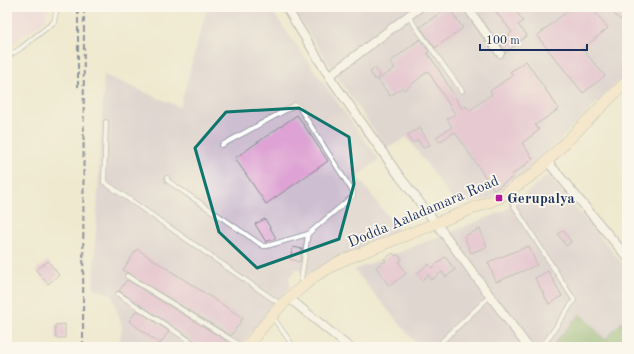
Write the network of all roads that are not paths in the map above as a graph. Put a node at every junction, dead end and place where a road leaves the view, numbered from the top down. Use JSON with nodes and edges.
{"nodes":[{"id":1,"x":57,"y":7,"type":"edge"},
{"id":2,"x":286,"y":7,"type":"edge"},
{"id":3,"x":420,"y":7,"type":"edge"},
{"id":4,"x":467,"y":7,"type":"edge"},
{"id":5,"x":408,"y":16,"type":"junction"},
{"id":6,"x":500,"y":53,"type":"dead end"},
{"id":7,"x":7,"y":57,"type":"edge"},
{"id":8,"x":329,"y":76,"type":"junction"},
{"id":9,"x":627,"y":82,"type":"edge"},
{"id":10,"x":462,"y":91,"type":"dead end"},
{"id":11,"x":106,"y":122,"type":"dead end"},
{"id":12,"x":222,"y":145,"type":"dead end"},
{"id":13,"x":547,"y":161,"type":"junction"},
{"id":14,"x":167,"y":178,"type":"dead end"},
{"id":15,"x":506,"y":194,"type":"junction"},
{"id":16,"x":436,"y":223,"type":"junction"},
{"id":17,"x":308,"y":234,"type":"junction"},
{"id":18,"x":627,"y":257,"type":"edge"},
{"id":19,"x":127,"y":276,"type":"dead end"},
{"id":20,"x":299,"y":288,"type":"junction"},
{"id":21,"x":118,"y":294,"type":"dead end"},
{"id":22,"x":490,"y":296,"type":"junction"},
{"id":23,"x":285,"y":301,"type":"junction"},
{"id":24,"x":272,"y":316,"type":"junction"},
{"id":25,"x":291,"y":345,"type":"edge"},
{"id":26,"x":199,"y":347,"type":"edge"},
{"id":27,"x":244,"y":347,"type":"edge"},
{"id":28,"x":284,"y":347,"type":"edge"},
{"id":29,"x":349,"y":347,"type":"edge"},
{"id":30,"x":436,"y":347,"type":"edge"},
{"id":31,"x":528,"y":347,"type":"edge"},
{"id":32,"x":542,"y":347,"type":"edge"}],
"edges":[{"from":1,"to":7,"type":"lane"},
{"from":2,"to":8,"type":"street"},
{"from":3,"to":5,"type":"street"},
{"from":4,"to":6,"type":"street"},
{"from":5,"to":8,"type":"street"},
{"from":5,"to":10,"type":"lane"},
{"from":8,"to":16,"type":"street"},
{"from":9,"to":13,"type":"main road","name":"Dodda Aaladamara Road"},
{"from":11,"to":23,"type":"lane"},
{"from":12,"to":17,"type":"lane"},
{"from":13,"to":15,"type":"main road","name":"Dodda Aaladamara Road"},
{"from":13,"to":18,"type":"street"},
{"from":14,"to":17,"type":"lane"},
{"from":15,"to":16,"type":"main road","name":"Dodda Aaladamara Road"},
{"from":15,"to":32,"type":"lane"},
{"from":16,"to":20,"type":"main road","name":"Dodda Aaladamara Road"},
{"from":16,"to":22,"type":"street"},
{"from":17,"to":20,"type":"lane"},
{"from":19,"to":27,"type":"lane"},
{"from":20,"to":23,"type":"main road","name":"Dodda Aaladamara Road"},
{"from":21,"to":26,"type":"lane"},
{"from":22,"to":30,"type":"lane"},
{"from":22,"to":31,"type":"street"},
{"from":23,"to":24,"type":"main road","name":"Dodda Aaladamara Road"},
{"from":23,"to":29,"type":"street"},
{"from":24,"to":25,"type":"lane"},
{"from":24,"to":27,"type":"main road","name":"Dodda Aaladamara Road"},
{"from":25,"to":28,"type":"lane"}]}
